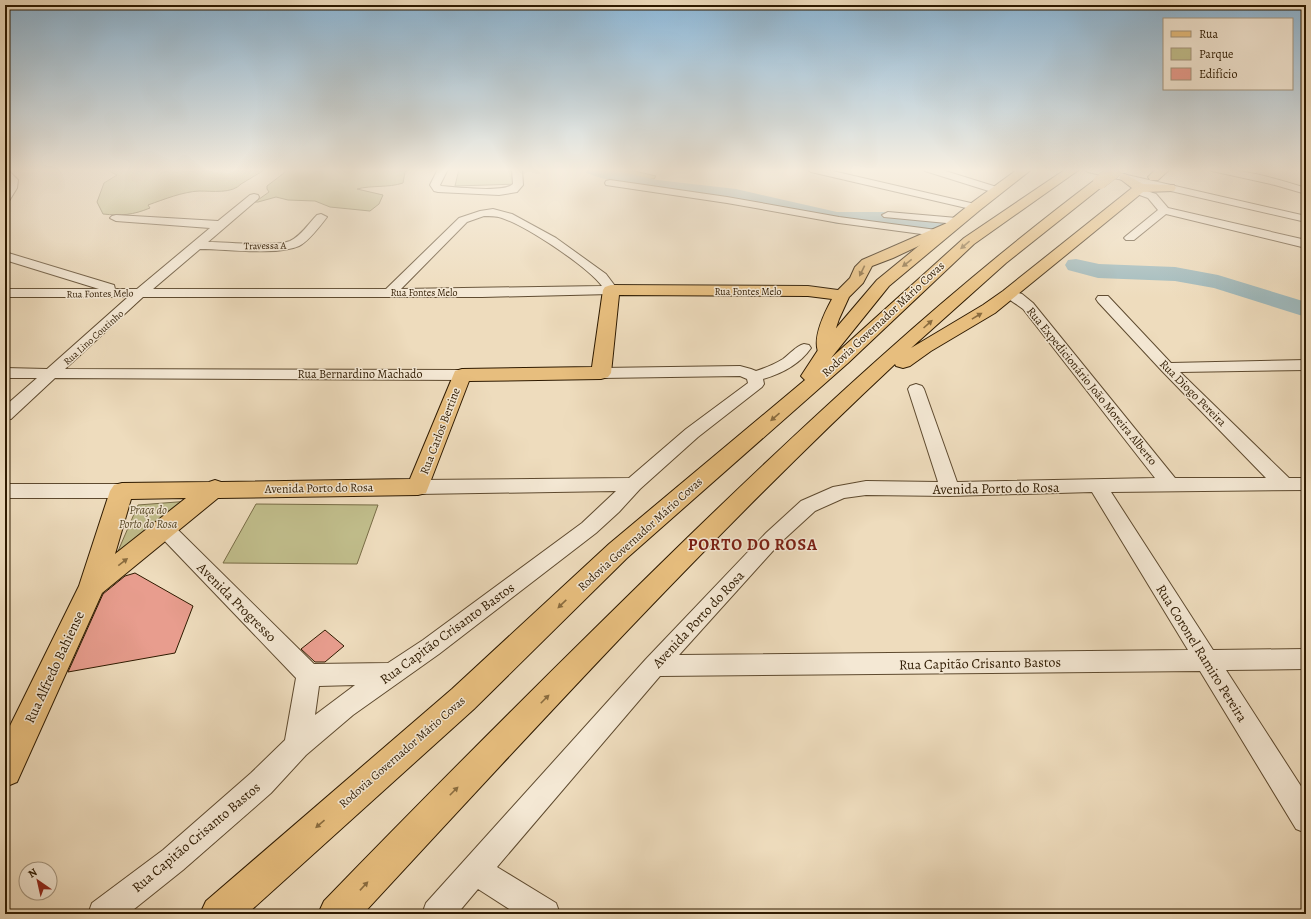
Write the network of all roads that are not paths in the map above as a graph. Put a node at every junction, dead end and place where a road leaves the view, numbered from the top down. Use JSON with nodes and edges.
{"nodes":[{"id":1,"x":236,"y":212,"type":"edge"},
{"id":2,"x":485,"y":212,"type":"joint"},
{"id":3,"x":794,"y":212,"type":"edge"},
{"id":4,"x":859,"y":212,"type":"edge"},
{"id":5,"x":968,"y":212,"type":"edge"},
{"id":6,"x":1038,"y":212,"type":"edge"},
{"id":7,"x":1066,"y":212,"type":"edge"},
{"id":8,"x":1084,"y":212,"type":"edge"},
{"id":9,"x":1162,"y":212,"type":"edge"},
{"id":10,"x":1172,"y":212,"type":"edge"},
{"id":11,"x":1275,"y":212,"type":"edge"},
{"id":12,"x":321,"y":217,"type":"dead end"},
{"id":13,"x":116,"y":218,"type":"dead end"},
{"id":14,"x":1306,"y":219,"type":"edge"},
{"id":15,"x":220,"y":225,"type":"junction"},
{"id":16,"x":947,"y":228,"type":"junction"},
{"id":17,"x":1130,"y":238,"type":"dead end"},
{"id":18,"x":1306,"y":244,"type":"edge"},
{"id":19,"x":197,"y":245,"type":"junction"},
{"id":20,"x":5,"y":256,"type":"edge"},
{"id":21,"x":611,"y":290,"type":"junction"},
{"id":22,"x":122,"y":292,"type":"junction"},
{"id":23,"x":391,"y":292,"type":"junction"},
{"id":24,"x":5,"y":293,"type":"edge"},
{"id":25,"x":140,"y":293,"type":"junction"},
{"id":26,"x":1009,"y":294,"type":"junction"},
{"id":27,"x":842,"y":295,"type":"junction"},
{"id":28,"x":1103,"y":299,"type":"dead end"},
{"id":29,"x":804,"y":348,"type":"dead end"},
{"id":30,"x":826,"y":351,"type":"junction"},
{"id":31,"x":1306,"y":365,"type":"edge"},
{"id":32,"x":1167,"y":368,"type":"junction"},
{"id":33,"x":5,"y":373,"type":"edge"},
{"id":34,"x":52,"y":373,"type":"junction"},
{"id":35,"x":601,"y":373,"type":"junction"},
{"id":36,"x":462,"y":374,"type":"junction"},
{"id":37,"x":754,"y":377,"type":"junction"},
{"id":38,"x":916,"y":389,"type":"dead end"},
{"id":39,"x":799,"y":396,"type":"junction"},
{"id":40,"x":5,"y":415,"type":"edge"},
{"id":41,"x":633,"y":484,"type":"junction"},
{"id":42,"x":1170,"y":484,"type":"junction"},
{"id":43,"x":1296,"y":485,"type":"edge"},
{"id":44,"x":1098,"y":486,"type":"junction"},
{"id":45,"x":418,"y":487,"type":"junction"},
{"id":46,"x":215,"y":488,"type":"junction"},
{"id":47,"x":950,"y":489,"type":"junction"},
{"id":48,"x":5,"y":491,"type":"edge"},
{"id":49,"x":122,"y":491,"type":"junction"},
{"id":50,"x":165,"y":529,"type":"junction"},
{"id":51,"x":92,"y":586,"type":"junction"},
{"id":52,"x":619,"y":621,"type":"junction"},
{"id":53,"x":1306,"y":659,"type":"edge"},
{"id":54,"x":1206,"y":661,"type":"junction"},
{"id":55,"x":654,"y":666,"type":"junction"},
{"id":56,"x":392,"y":674,"type":"junction"},
{"id":57,"x":309,"y":675,"type":"junction"},
{"id":58,"x":297,"y":746,"type":"junction"},
{"id":59,"x":5,"y":771,"type":"edge"},
{"id":60,"x":1306,"y":819,"type":"edge"},
{"id":61,"x":476,"y":871,"type":"junction"},
{"id":62,"x":103,"y":914,"type":"edge"},
{"id":63,"x":219,"y":914,"type":"edge"},
{"id":64,"x":338,"y":914,"type":"edge"},
{"id":65,"x":437,"y":914,"type":"edge"},
{"id":66,"x":545,"y":914,"type":"edge"}],
"edges":[{"from":1,"to":15,"type":"street","name":"Rua Lino Coutinho"},
{"from":2,"to":21,"type":"street"},
{"from":2,"to":23,"type":"street"},
{"from":3,"to":16,"type":"street"},
{"from":4,"to":16,"type":"street"},
{"from":5,"to":16,"type":"main road"},
{"from":6,"to":39,"type":"main road","name":"Rodovia Governador Mário Covas","one_way":true},
{"from":52,"to":7,"type":"main road","one_way":true},
{"from":8,"to":26,"type":"main road"},
{"from":9,"to":17,"type":"street"},
{"from":10,"to":18,"type":"street"},
{"from":11,"to":14,"type":"street"},
{"from":12,"to":19,"type":"street","name":"Travessa A"},
{"from":13,"to":15,"type":"street"},
{"from":15,"to":19,"type":"street","name":"Rua Lino Coutinho"},
{"from":16,"to":27,"type":"main road","one_way":true},
{"from":16,"to":30,"type":"main road","one_way":true},
{"from":19,"to":25,"type":"street","name":"Rua Lino Coutinho"},
{"from":20,"to":22,"type":"street"},
{"from":21,"to":23,"type":"street","name":"Rua Fontes Melo"},
{"from":21,"to":27,"type":"main road","name":"Rua Fontes Melo"},
{"from":21,"to":35,"type":"main road"},
{"from":22,"to":24,"type":"street","name":"Rua Fontes Melo"},
{"from":22,"to":25,"type":"street","name":"Rua Fontes Melo"},
{"from":23,"to":25,"type":"street","name":"Rua Fontes Melo"},
{"from":25,"to":34,"type":"street","name":"Rua Lino Coutinho"},
{"from":26,"to":42,"type":"street","name":"Rua Expedicionário João Moreira Alberto"},
{"from":52,"to":26,"type":"main road","one_way":true},
{"from":27,"to":30,"type":"main road"},
{"from":28,"to":32,"type":"street","name":"Rua Diogo Pereira"},
{"from":29,"to":37,"type":"street"},
{"from":30,"to":39,"type":"main road"},
{"from":31,"to":32,"type":"street"},
{"from":32,"to":43,"type":"street","name":"Rua Diogo Pereira"},
{"from":33,"to":34,"type":"street","name":"Rua Bernardino Machado"},
{"from":34,"to":36,"type":"street","name":"Rua Bernardino Machado"},
{"from":34,"to":40,"type":"street","name":"Rua Lino Coutinho"},
{"from":35,"to":36,"type":"main road","name":"Rua Bernardino Machado"},
{"from":35,"to":37,"type":"street","name":"Rua Bernardino Machado"},
{"from":36,"to":45,"type":"main road","name":"Rua Carlos Bertine"},
{"from":37,"to":41,"type":"street","name":"Rua Capitão Crisanto Bastos"},
{"from":38,"to":47,"type":"street"},
{"from":39,"to":63,"type":"main road","name":"Rodovia Governador Mário Covas","one_way":true},
{"from":41,"to":45,"type":"street","name":"Avenida Porto do Rosa"},
{"from":41,"to":56,"type":"street","name":"Rua Capitão Crisanto Bastos"},
{"from":42,"to":43,"type":"street","name":"Avenida Porto do Rosa"},
{"from":42,"to":44,"type":"street","name":"Avenida Porto do Rosa"},
{"from":44,"to":47,"type":"street","name":"Avenida Porto do Rosa"},
{"from":44,"to":54,"type":"street","name":"Rua Coronel Ramiro Pereira"},
{"from":45,"to":46,"type":"main road","name":"Avenida Porto do Rosa"},
{"from":46,"to":49,"type":"main road","name":"Avenida Porto do Rosa"},
{"from":46,"to":50,"type":"main road","name":"Rua Alfredo Bahiense"},
{"from":47,"to":55,"type":"street","name":"Avenida Porto do Rosa"},
{"from":48,"to":49,"type":"street","name":"Avenida Porto do Rosa"},
{"from":49,"to":51,"type":"main road","name":"Rua Alfredo Bahiense"},
{"from":51,"to":50,"type":"main road","name":"Rua Alfredo Bahiense","one_way":true},
{"from":50,"to":57,"type":"street","name":"Avenida Progresso"},
{"from":51,"to":59,"type":"main road","name":"Rua Alfredo Bahiense"},
{"from":64,"to":52,"type":"main road","one_way":true},
{"from":53,"to":54,"type":"street","name":"Rua Capitão Crisanto Bastos"},
{"from":54,"to":55,"type":"street","name":"Rua Capitão Crisanto Bastos"},
{"from":54,"to":60,"type":"street","name":"Rua Coronel Ramiro Pereira"},
{"from":55,"to":61,"type":"street","name":"Avenida Porto do Rosa"},
{"from":56,"to":57,"type":"street"},
{"from":56,"to":58,"type":"street","name":"Rua Capitão Crisanto Bastos"},
{"from":57,"to":58,"type":"street"},
{"from":58,"to":62,"type":"street","name":"Rua Capitão Crisanto Bastos"},
{"from":61,"to":65,"type":"street","name":"Avenida Porto do Rosa"},
{"from":61,"to":66,"type":"street"}]}
